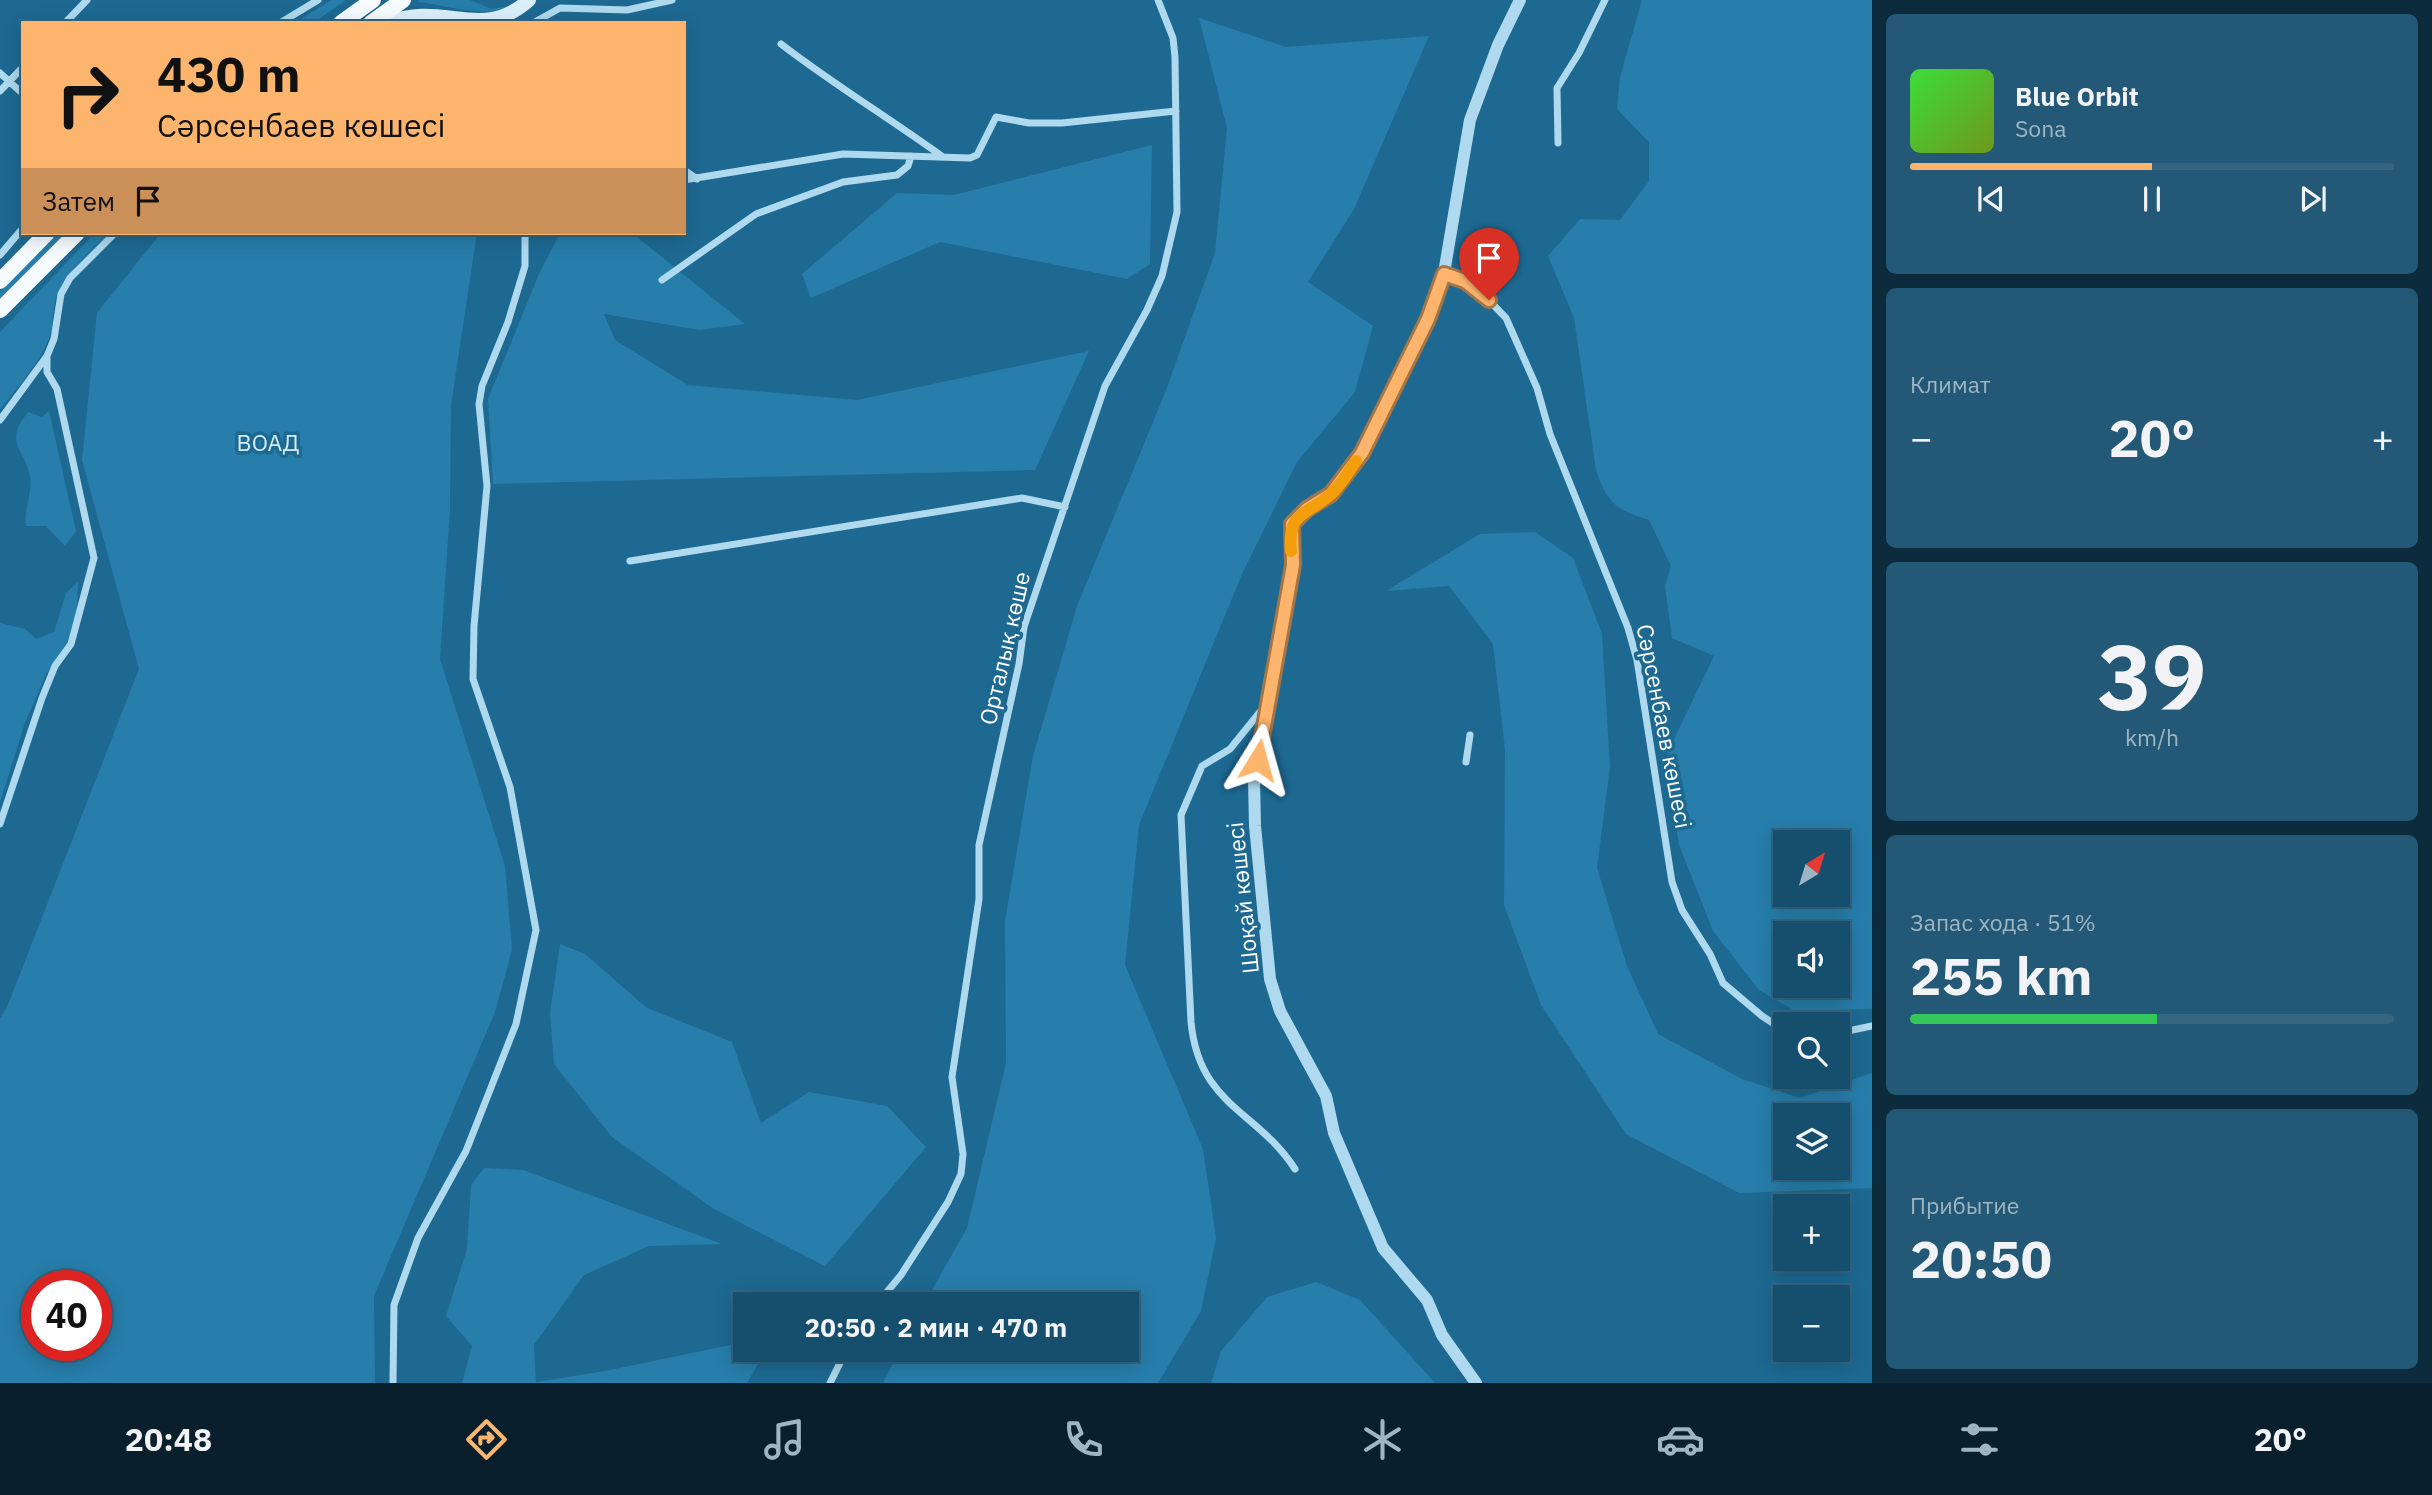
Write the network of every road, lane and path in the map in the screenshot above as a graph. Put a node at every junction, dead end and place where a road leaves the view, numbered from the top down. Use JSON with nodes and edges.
{"nodes":[{"id":1,"x":87,"y":0,"type":"edge"},
{"id":2,"x":317,"y":0,"type":"edge"},
{"id":3,"x":356,"y":0,"type":"edge"},
{"id":4,"x":373,"y":0,"type":"edge"},
{"id":5,"x":528,"y":0,"type":"edge"},
{"id":6,"x":672,"y":0,"type":"edge"},
{"id":7,"x":1158,"y":0,"type":"edge"},
{"id":8,"x":1520,"y":0,"type":"edge"},
{"id":9,"x":1605,"y":0,"type":"edge"},
{"id":10,"x":398,"y":14,"type":"edge"},
{"id":11,"x":67,"y":21,"type":"edge"},
{"id":12,"x":283,"y":21,"type":"edge"},
{"id":13,"x":334,"y":21,"type":"edge"},
{"id":14,"x":344,"y":21,"type":"edge"},
{"id":15,"x":377,"y":21,"type":"edge"},
{"id":16,"x":537,"y":21,"type":"edge"},
{"id":17,"x":780,"y":44,"type":"dead end"},
{"id":18,"x":21,"y":69,"type":"edge"},
{"id":19,"x":0,"y":73,"type":"edge"},
{"id":20,"x":9,"y":81,"type":"junction"},
{"id":21,"x":0,"y":91,"type":"edge"},
{"id":22,"x":21,"y":92,"type":"edge"},
{"id":23,"x":1176,"y":111,"type":"junction"},
{"id":24,"x":1558,"y":143,"type":"dead end"},
{"id":25,"x":911,"y":156,"type":"junction"},
{"id":26,"x":943,"y":157,"type":"junction"},
{"id":27,"x":686,"y":172,"type":"edge"},
{"id":28,"x":696,"y":179,"type":"junction"},
{"id":29,"x":686,"y":180,"type":"edge"},
{"id":30,"x":21,"y":230,"type":"edge"},
{"id":31,"x":45,"y":235,"type":"edge"},
{"id":32,"x":75,"y":235,"type":"edge"},
{"id":33,"x":113,"y":235,"type":"edge"},
{"id":34,"x":525,"y":235,"type":"edge"},
{"id":35,"x":0,"y":255,"type":"edge"},
{"id":36,"x":1444,"y":274,"type":"junction"},
{"id":37,"x":662,"y":280,"type":"dead end"},
{"id":38,"x":0,"y":281,"type":"edge"},
{"id":39,"x":0,"y":310,"type":"edge"},
{"id":40,"x":47,"y":356,"type":"junction"},
{"id":41,"x":0,"y":420,"type":"edge"},
{"id":42,"x":1065,"y":507,"type":"junction"},
{"id":43,"x":630,"y":561,"type":"dead end"},
{"id":44,"x":1267,"y":704,"type":"junction"},
{"id":45,"x":1470,"y":735,"type":"dead end"},
{"id":46,"x":1466,"y":762,"type":"dead end"},
{"id":47,"x":0,"y":824,"type":"edge"},
{"id":48,"x":1773,"y":1023,"type":"edge"},
{"id":49,"x":1872,"y":1026,"type":"edge"},
{"id":50,"x":1850,"y":1031,"type":"edge"},
{"id":51,"x":1295,"y":1169,"type":"dead end"},
{"id":52,"x":887,"y":1292,"type":"edge"},
{"id":53,"x":840,"y":1362,"type":"edge"},
{"id":54,"x":393,"y":1383,"type":"edge"},
{"id":55,"x":830,"y":1383,"type":"edge"},
{"id":56,"x":1476,"y":1383,"type":"edge"}],
"edges":[{"from":1,"to":11,"type":"street"},
{"from":2,"to":12,"type":"street"},
{"from":3,"to":13,"type":"main road"},
{"from":4,"to":14,"type":"main road"},
{"from":5,"to":10,"type":"main road"},
{"from":6,"to":16,"type":"street"},
{"from":7,"to":23,"type":"street","name":"Орталық көше"},
{"from":8,"to":36,"type":"street","name":"Шоқай көшесі"},
{"from":9,"to":24,"type":"street"},
{"from":10,"to":15,"type":"main road"},
{"from":17,"to":26,"type":"street"},
{"from":18,"to":20,"type":"street"},
{"from":19,"to":20,"type":"street"},
{"from":20,"to":21,"type":"street"},
{"from":20,"to":22,"type":"street"},
{"from":23,"to":26,"type":"street"},
{"from":23,"to":42,"type":"street","name":"Орталық көше"},
{"from":25,"to":26,"type":"street"},
{"from":25,"to":28,"type":"street"},
{"from":25,"to":37,"type":"street"},
{"from":27,"to":28,"type":"street"},
{"from":28,"to":29,"type":"street"},
{"from":30,"to":35,"type":"street"},
{"from":31,"to":38,"type":"main road"},
{"from":32,"to":39,"type":"main road"},
{"from":33,"to":40,"type":"street"},
{"from":34,"to":54,"type":"street"},
{"from":36,"to":44,"type":"street","name":"Шоқай көшесі"},
{"from":36,"to":48,"type":"street","name":"Сәрсенбаев көшесі"},
{"from":40,"to":41,"type":"street"},
{"from":40,"to":47,"type":"street"},
{"from":42,"to":43,"type":"street"},
{"from":42,"to":52,"type":"street","name":"Орталық көше"},
{"from":44,"to":51,"type":"street"},
{"from":44,"to":56,"type":"street","name":"Шоқай көшесі"},
{"from":45,"to":46,"type":"street"},
{"from":49,"to":50,"type":"street"},
{"from":53,"to":55,"type":"street"}]}
